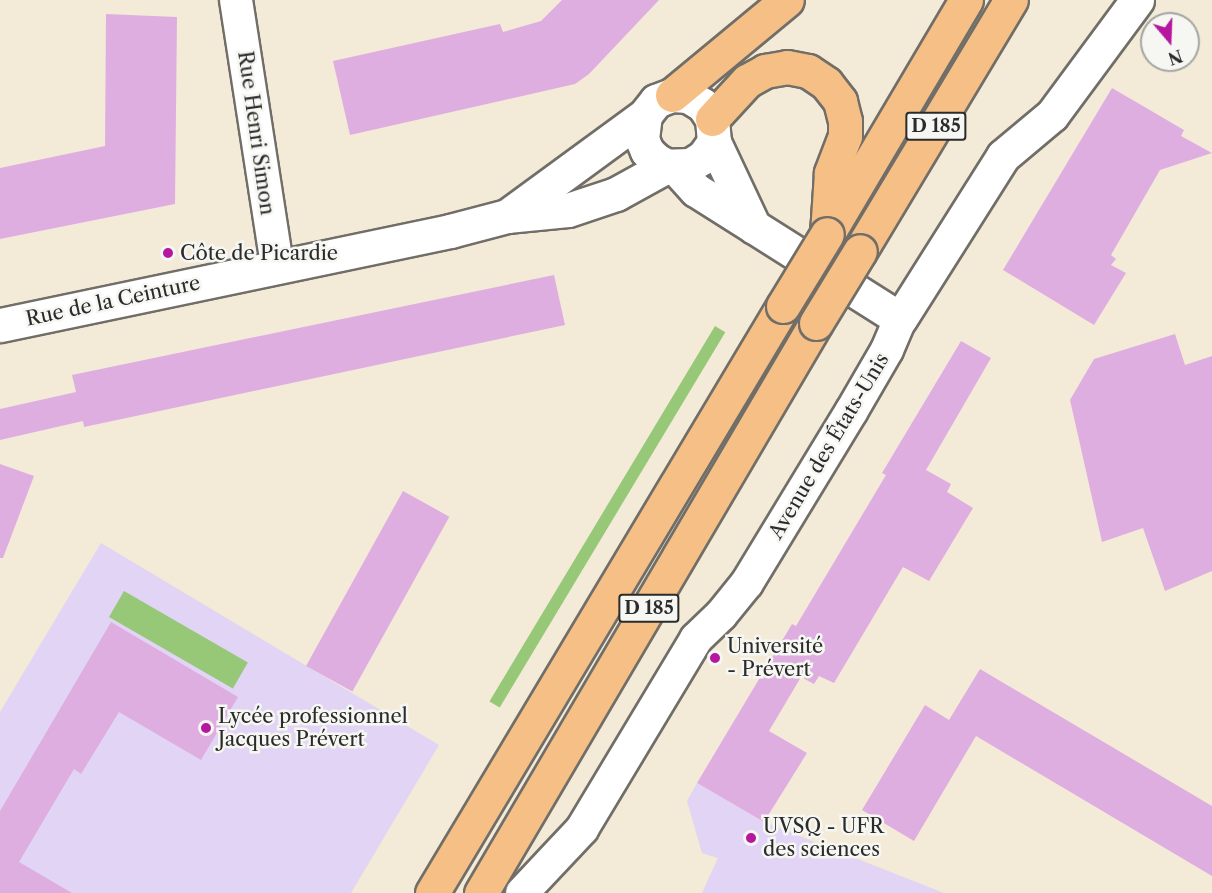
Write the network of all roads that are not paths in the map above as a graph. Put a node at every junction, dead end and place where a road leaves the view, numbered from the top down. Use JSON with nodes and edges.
{"nodes":[{"id":1,"x":236,"y":0,"type":"edge"},
{"id":2,"x":787,"y":0,"type":"edge"},
{"id":3,"x":966,"y":0,"type":"edge"},
{"id":4,"x":1011,"y":0,"type":"edge"},
{"id":5,"x":1137,"y":0,"type":"edge"},
{"id":6,"x":672,"y":95,"type":"junction"},
{"id":7,"x":645,"y":115,"type":"junction"},
{"id":8,"x":713,"y":131,"type":"junction"},
{"id":9,"x":671,"y":166,"type":"junction"},
{"id":10,"x":507,"y":216,"type":"junction"},
{"id":11,"x":754,"y":227,"type":"junction"},
{"id":12,"x":827,"y":234,"type":"junction"},
{"id":13,"x":277,"y":265,"type":"junction"},
{"id":14,"x":900,"y":319,"type":"junction"},
{"id":15,"x":0,"y":325,"type":"edge"},
{"id":16,"x":432,"y":893,"type":"edge"},
{"id":17,"x":481,"y":893,"type":"edge"},
{"id":18,"x":522,"y":893,"type":"edge"}],
"edges":[{"from":1,"to":13,"type":"street","name":"Rue Henri Simon"},
{"from":2,"to":6,"type":"main road"},
{"from":3,"to":12,"type":"main road","number":"D 185"},
{"from":4,"to":17,"type":"main road","number":"D 185","bridge":true},
{"from":5,"to":14,"type":"street","name":"Avenue des États-Unis"},
{"from":6,"to":7,"type":"street","name":"Rue de la Ceinture"},
{"from":6,"to":8,"type":"street"},
{"from":7,"to":9,"type":"street"},
{"from":7,"to":10,"type":"street","name":"Rue de la Ceinture"},
{"from":8,"to":9,"type":"street","name":"Rue de la Ceinture"},
{"from":8,"to":11,"type":"street"},
{"from":8,"to":12,"type":"main road"},
{"from":9,"to":10,"type":"street","name":"Rue de la Ceinture"},
{"from":9,"to":11,"type":"street"},
{"from":10,"to":13,"type":"street","name":"Rue de la Ceinture"},
{"from":11,"to":14,"type":"street"},
{"from":12,"to":16,"type":"main road","number":"D 185","bridge":true},
{"from":13,"to":15,"type":"street","name":"Rue de la Ceinture"},
{"from":14,"to":18,"type":"street","name":"Avenue des États-Unis"}]}
